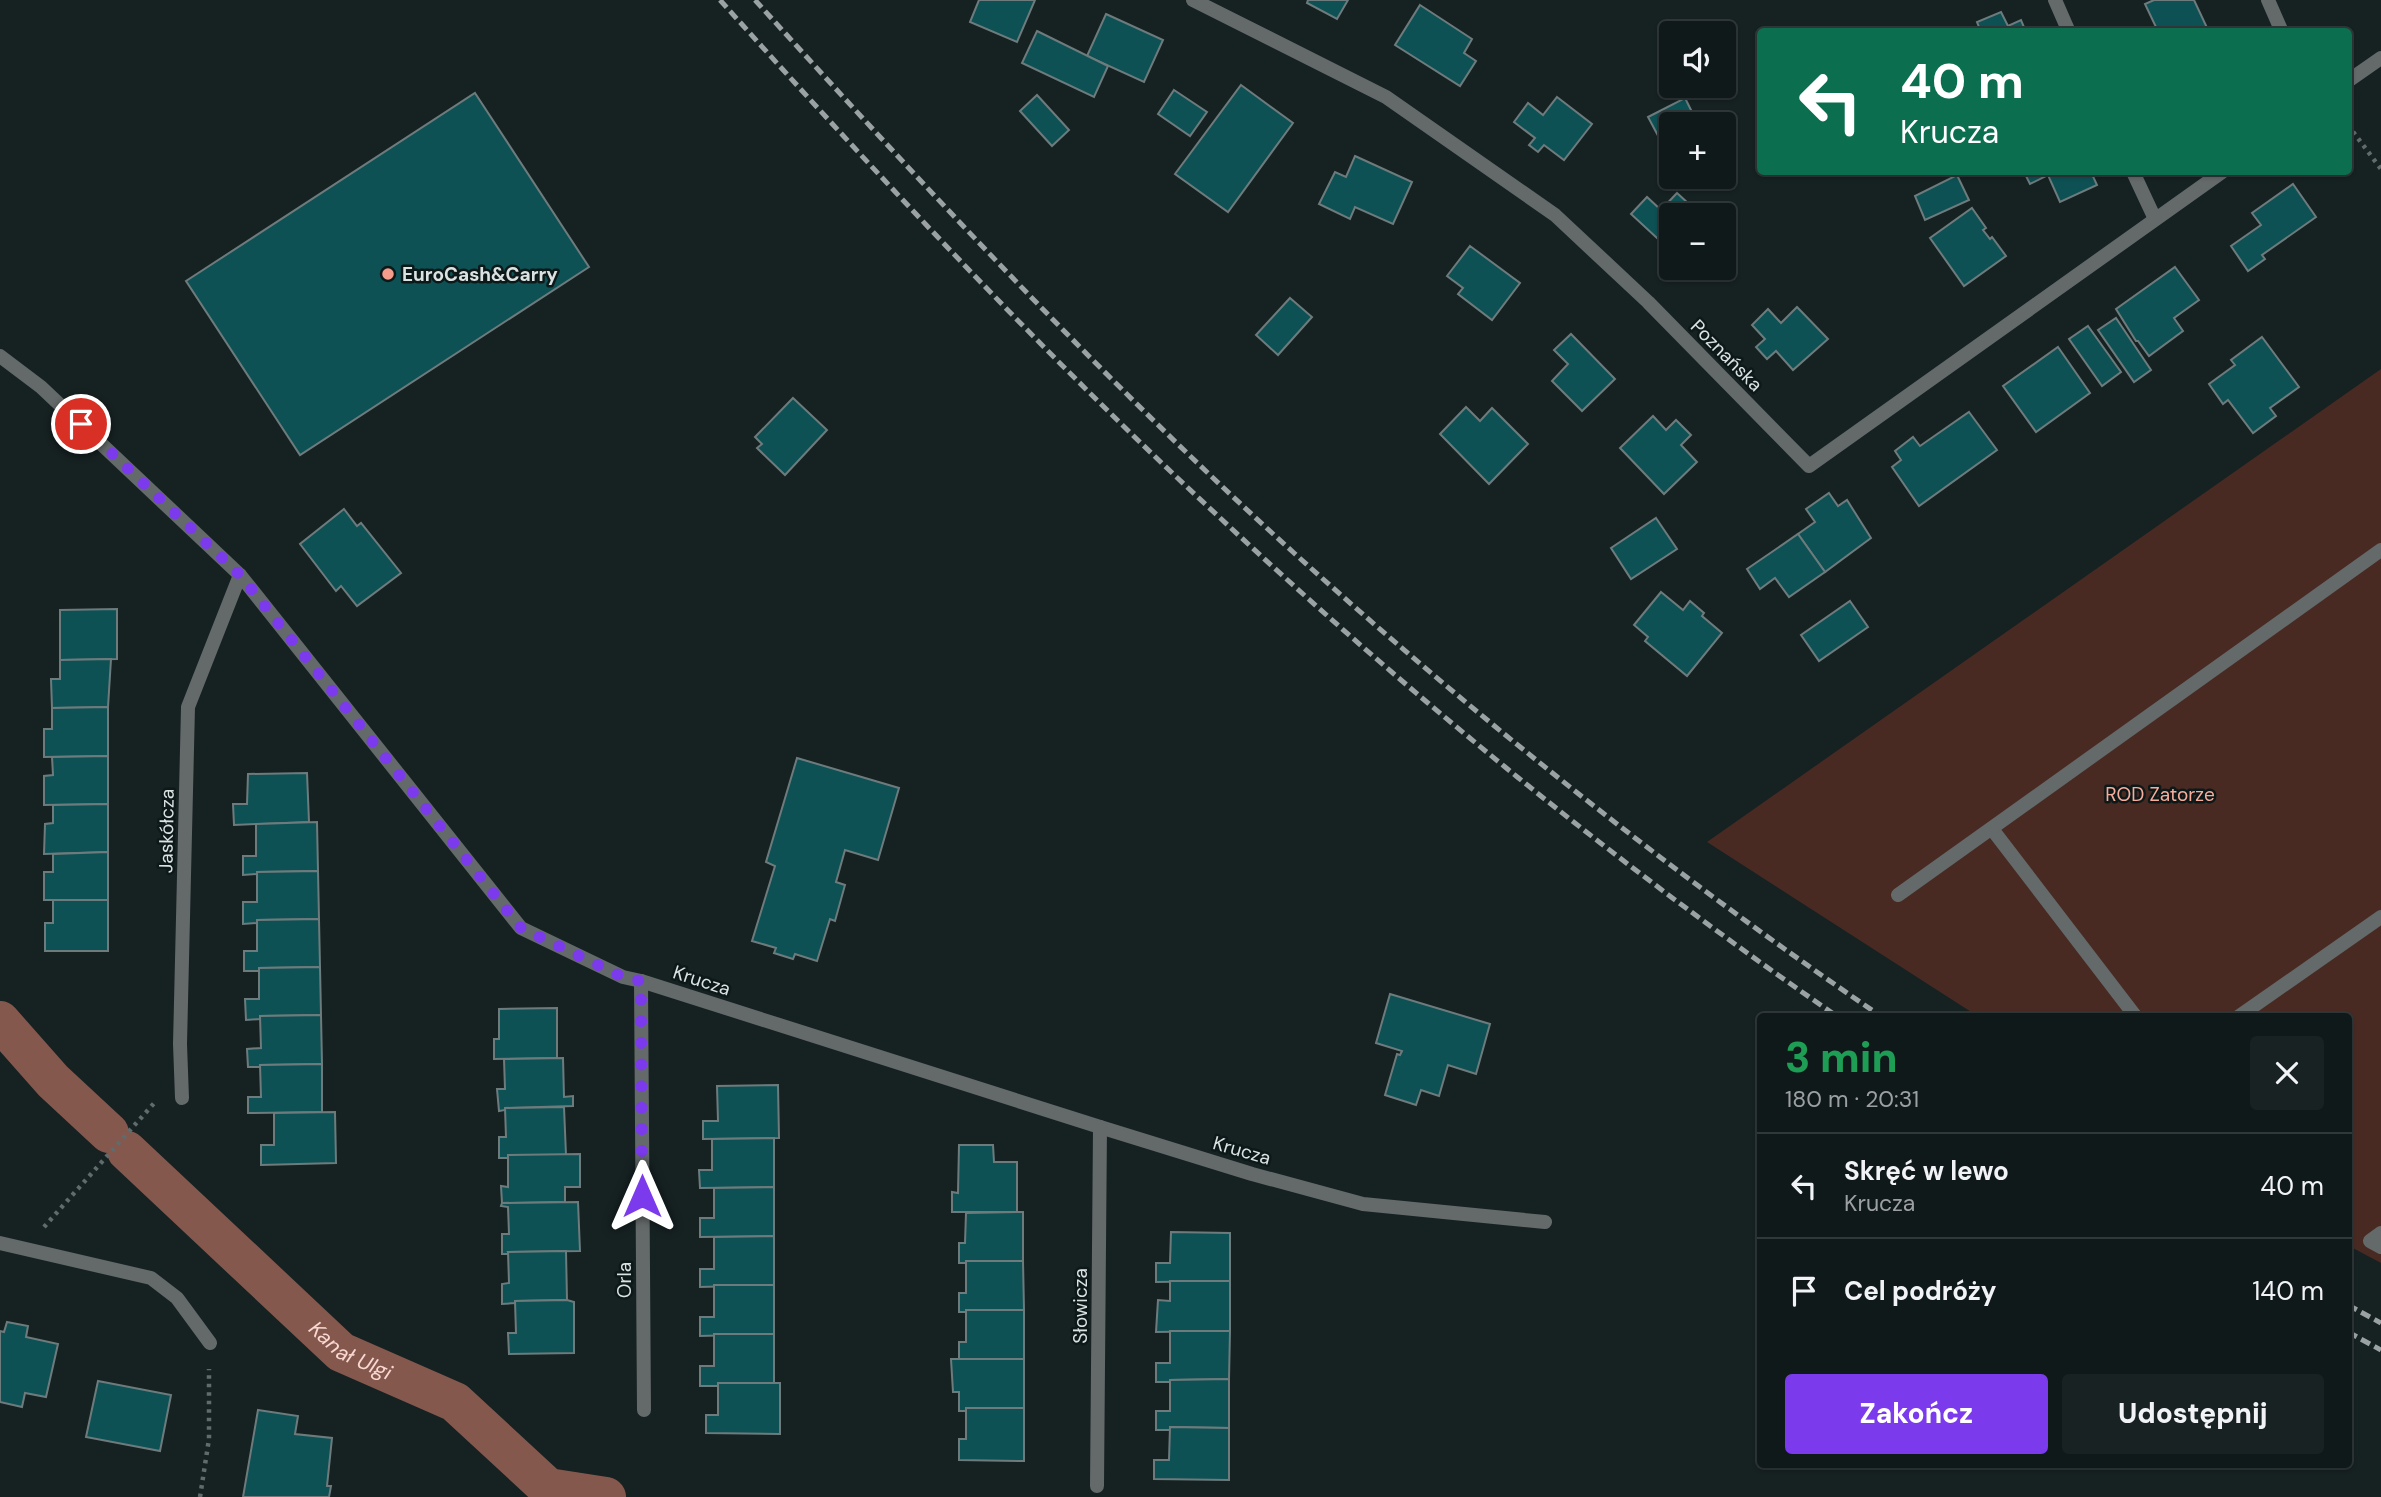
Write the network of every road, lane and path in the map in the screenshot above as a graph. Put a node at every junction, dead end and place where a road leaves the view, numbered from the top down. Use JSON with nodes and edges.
{"nodes":[{"id":1,"x":1193,"y":0,"type":"edge"},
{"id":2,"x":2055,"y":0,"type":"edge"},
{"id":3,"x":2268,"y":0,"type":"edge"},
{"id":4,"x":2067,"y":28,"type":"edge"},
{"id":5,"x":2280,"y":28,"type":"edge"},
{"id":6,"x":2381,"y":58,"type":"edge"},
{"id":7,"x":2352,"y":78,"type":"edge"},
{"id":8,"x":2352,"y":130,"type":"edge"},
{"id":9,"x":2381,"y":169,"type":"edge"},
{"id":10,"x":2134,"y":175,"type":"edge"},
{"id":11,"x":2218,"y":175,"type":"edge"},
{"id":12,"x":2155,"y":219,"type":"junction"},
{"id":13,"x":0,"y":356,"type":"edge"},
{"id":14,"x":2381,"y":550,"type":"edge"},
{"id":15,"x":240,"y":575,"type":"junction"},
{"id":16,"x":1992,"y":829,"type":"junction"},
{"id":17,"x":1898,"y":895,"type":"dead end"},
{"id":18,"x":2381,"y":917,"type":"edge"},
{"id":19,"x":641,"y":981,"type":"junction"},
{"id":20,"x":2133,"y":1013,"type":"edge"},
{"id":21,"x":2244,"y":1013,"type":"edge"},
{"id":22,"x":182,"y":1072,"type":"junction"},
{"id":23,"x":182,"y":1097,"type":"dead end"},
{"id":24,"x":1100,"y":1127,"type":"junction"},
{"id":25,"x":1545,"y":1222,"type":"dead end"},
{"id":26,"x":2381,"y":1233,"type":"edge"},
{"id":27,"x":0,"y":1243,"type":"edge"},
{"id":28,"x":2381,"y":1247,"type":"edge"},
{"id":29,"x":24,"y":1249,"type":"junction"},
{"id":30,"x":209,"y":1343,"type":"joint"},
{"id":31,"x":644,"y":1410,"type":"dead end"},
{"id":32,"x":1097,"y":1486,"type":"dead end"},
{"id":33,"x":200,"y":1497,"type":"edge"}],
"edges":[{"from":1,"to":12,"type":"street","name":"Poznańska"},
{"from":2,"to":4,"type":"street"},
{"from":3,"to":5,"type":"street"},
{"from":6,"to":7,"type":"street"},
{"from":8,"to":9,"type":"path"},
{"from":10,"to":12,"type":"street"},
{"from":11,"to":12,"type":"street","name":"Poznańska"},
{"from":13,"to":15,"type":"street","name":"Krucza"},
{"from":14,"to":16,"type":"street"},
{"from":15,"to":19,"type":"street","name":"Krucza"},
{"from":15,"to":22,"type":"street","name":"Jaskółcza"},
{"from":16,"to":17,"type":"street"},
{"from":16,"to":20,"type":"street"},
{"from":18,"to":21,"type":"street"},
{"from":19,"to":24,"type":"street","name":"Krucza"},
{"from":19,"to":31,"type":"street","name":"Orla"},
{"from":22,"to":23,"type":"street","name":"Jaskółcza"},
{"from":22,"to":29,"type":"path"},
{"from":24,"to":25,"type":"street","name":"Krucza"},
{"from":24,"to":32,"type":"street","name":"Słowicza"},
{"from":26,"to":28,"type":"street"},
{"from":27,"to":29,"type":"street"},
{"from":29,"to":30,"type":"street"},
{"from":30,"to":33,"type":"path"}]}
